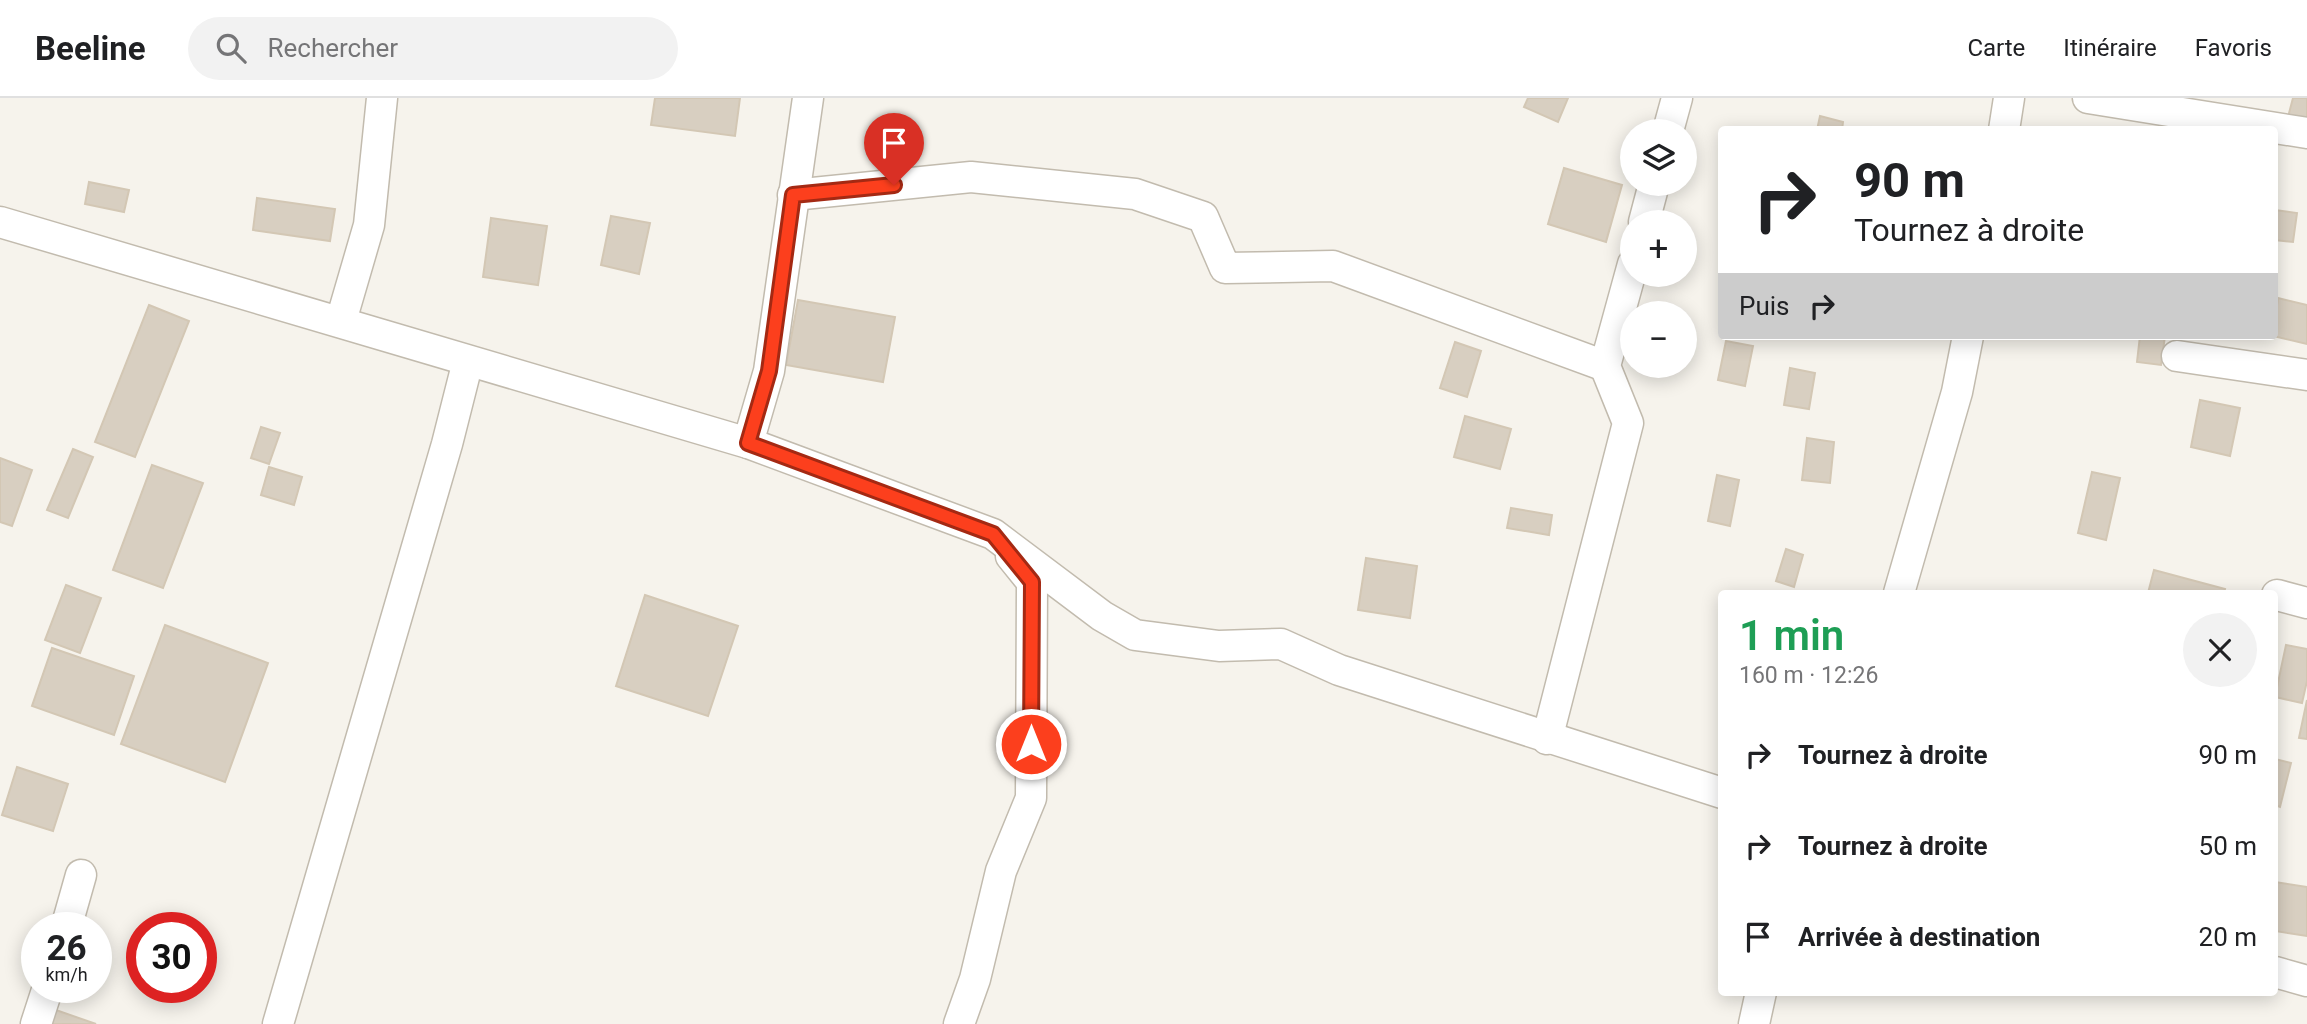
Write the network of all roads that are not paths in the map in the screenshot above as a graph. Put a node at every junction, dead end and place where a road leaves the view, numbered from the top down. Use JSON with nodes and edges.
{"nodes":[{"id":1,"x":382,"y":98,"type":"edge"},
{"id":2,"x":808,"y":98,"type":"edge"},
{"id":3,"x":1677,"y":98,"type":"edge"},
{"id":4,"x":2009,"y":98,"type":"edge"},
{"id":5,"x":2088,"y":98,"type":"edge"},
{"id":6,"x":1671,"y":119,"type":"edge"},
{"id":7,"x":2005,"y":126,"type":"edge"},
{"id":8,"x":2263,"y":126,"type":"edge"},
{"id":9,"x":2278,"y":128,"type":"edge"},
{"id":10,"x":2307,"y":133,"type":"edge"},
{"id":11,"x":793,"y":195,"type":"junction"},
{"id":12,"x":0,"y":222,"type":"edge"},
{"id":13,"x":1627,"y":287,"type":"edge"},
{"id":14,"x":341,"y":321,"type":"junction"},
{"id":15,"x":1967,"y":340,"type":"edge"},
{"id":16,"x":2177,"y":356,"type":"dead end"},
{"id":17,"x":468,"y":361,"type":"junction"},
{"id":18,"x":1605,"y":366,"type":"junction"},
{"id":19,"x":2307,"y":375,"type":"edge"},
{"id":20,"x":748,"y":443,"type":"junction"},
{"id":21,"x":993,"y":534,"type":"junction"},
{"id":22,"x":1900,"y":590,"type":"edge"},
{"id":23,"x":2278,"y":595,"type":"edge"},
{"id":24,"x":2307,"y":603,"type":"edge"},
{"id":25,"x":1547,"y":739,"type":"junction"},
{"id":26,"x":1718,"y":792,"type":"edge"},
{"id":27,"x":81,"y":876,"type":"dead end"},
{"id":28,"x":71,"y":912,"type":"edge"},
{"id":29,"x":2278,"y":973,"type":"edge"},
{"id":30,"x":2307,"y":981,"type":"edge"},
{"id":31,"x":1760,"y":996,"type":"edge"},
{"id":32,"x":43,"y":1003,"type":"edge"},
{"id":33,"x":36,"y":1024,"type":"edge"},
{"id":34,"x":278,"y":1024,"type":"edge"},
{"id":35,"x":959,"y":1024,"type":"edge"},
{"id":36,"x":1754,"y":1024,"type":"edge"}],
"edges":[{"from":1,"to":14,"type":"street"},
{"from":2,"to":11,"type":"street"},
{"from":3,"to":6,"type":"street"},
{"from":4,"to":7,"type":"street"},
{"from":5,"to":8,"type":"street"},
{"from":9,"to":10,"type":"street"},
{"from":11,"to":18,"type":"street"},
{"from":11,"to":20,"type":"street"},
{"from":12,"to":14,"type":"street"},
{"from":13,"to":18,"type":"street"},
{"from":14,"to":17,"type":"street"},
{"from":15,"to":22,"type":"street"},
{"from":16,"to":19,"type":"street"},
{"from":17,"to":20,"type":"street"},
{"from":17,"to":34,"type":"street"},
{"from":18,"to":25,"type":"street"},
{"from":20,"to":21,"type":"street"},
{"from":21,"to":25,"type":"street"},
{"from":21,"to":35,"type":"street"},
{"from":23,"to":24,"type":"street"},
{"from":25,"to":26,"type":"street"},
{"from":27,"to":28,"type":"street"},
{"from":29,"to":30,"type":"street"},
{"from":31,"to":36,"type":"street"},
{"from":32,"to":33,"type":"street"}]}
